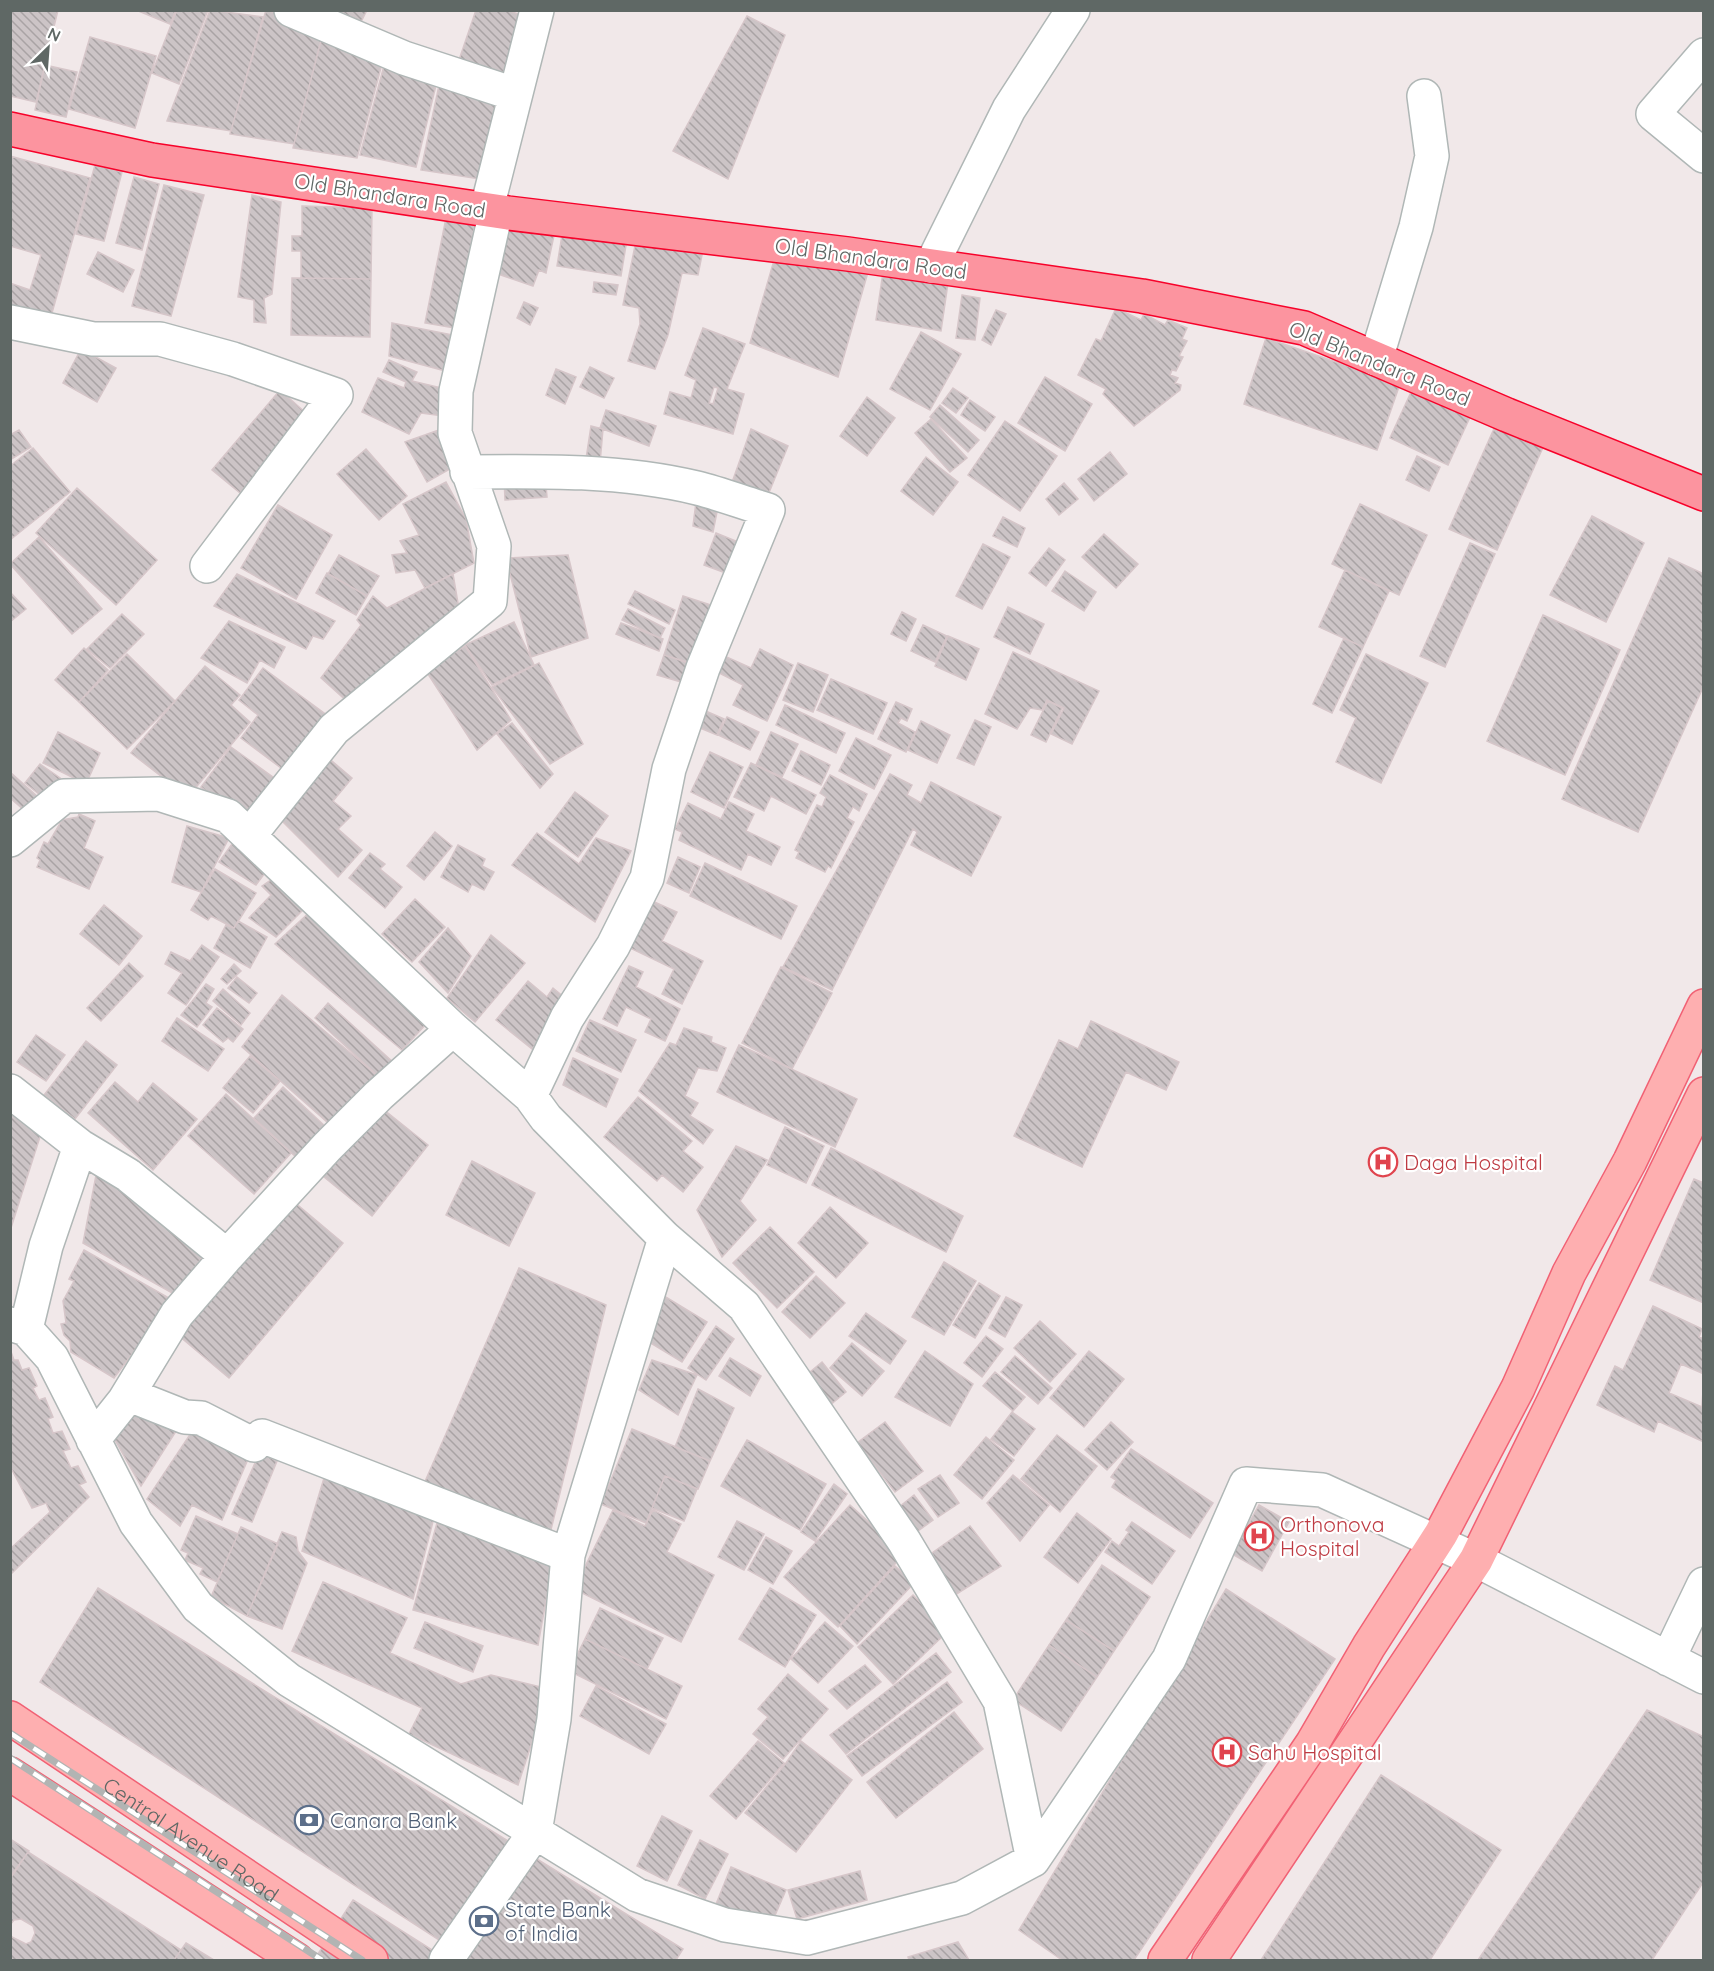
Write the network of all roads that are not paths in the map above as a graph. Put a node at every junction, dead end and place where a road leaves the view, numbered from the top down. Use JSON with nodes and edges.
{"nodes":[{"id":1,"x":291,"y":10,"type":"edge"},
{"id":2,"x":537,"y":10,"type":"edge"},
{"id":3,"x":1073,"y":10,"type":"edge"},
{"id":4,"x":1704,"y":55,"type":"edge"},
{"id":5,"x":514,"y":94,"type":"junction"},
{"id":6,"x":1424,"y":96,"type":"dead end"},
{"id":7,"x":10,"y":129,"type":"edge"},
{"id":8,"x":1704,"y":156,"type":"edge"},
{"id":9,"x":492,"y":210,"type":"junction"},
{"id":10,"x":931,"y":266,"type":"junction"},
{"id":11,"x":10,"y":322,"type":"edge"},
{"id":12,"x":1376,"y":359,"type":"junction"},
{"id":13,"x":467,"y":472,"type":"junction"},
{"id":14,"x":1704,"y":494,"type":"edge"},
{"id":15,"x":207,"y":566,"type":"dead end"},
{"id":16,"x":249,"y":836,"type":"junction"},
{"id":17,"x":10,"y":840,"type":"edge"},
{"id":18,"x":1704,"y":1006,"type":"edge"},
{"id":19,"x":453,"y":1029,"type":"junction"},
{"id":20,"x":10,"y":1091,"type":"edge"},
{"id":21,"x":1704,"y":1094,"type":"edge"},
{"id":22,"x":530,"y":1096,"type":"junction"},
{"id":23,"x":80,"y":1146,"type":"junction"},
{"id":24,"x":665,"y":1238,"type":"junction"},
{"id":25,"x":227,"y":1256,"type":"junction"},
{"id":26,"x":18,"y":1327,"type":"edge"},
{"id":27,"x":124,"y":1401,"type":"junction"},
{"id":28,"x":93,"y":1440,"type":"junction"},
{"id":29,"x":1435,"y":1543,"type":"junction"},
{"id":30,"x":568,"y":1555,"type":"junction"},
{"id":31,"x":1476,"y":1560,"type":"junction"},
{"id":32,"x":1704,"y":1584,"type":"edge"},
{"id":33,"x":1668,"y":1659,"type":"junction"},
{"id":34,"x":1704,"y":1677,"type":"edge"},
{"id":35,"x":10,"y":1719,"type":"edge"},
{"id":36,"x":10,"y":1774,"type":"edge"},
{"id":37,"x":535,"y":1832,"type":"junction"},
{"id":38,"x":1033,"y":1860,"type":"junction"},
{"id":39,"x":297,"y":1960,"type":"edge"},
{"id":40,"x":371,"y":1960,"type":"edge"},
{"id":41,"x":446,"y":1960,"type":"edge"},
{"id":42,"x":1165,"y":1960,"type":"edge"},
{"id":43,"x":1209,"y":1960,"type":"edge"}],
"edges":[{"from":1,"to":5,"type":"street"},
{"from":2,"to":5,"type":"street"},
{"from":3,"to":10,"type":"street"},
{"from":4,"to":8,"type":"street"},
{"from":5,"to":9,"type":"street"},
{"from":6,"to":12,"type":"street"},
{"from":7,"to":9,"type":"highway","name":"Old Bhandara Road"},
{"from":9,"to":10,"type":"highway","name":"Old Bhandara Road"},
{"from":9,"to":13,"type":"street"},
{"from":10,"to":12,"type":"highway","name":"Old Bhandara Road"},
{"from":11,"to":15,"type":"street"},
{"from":12,"to":14,"type":"highway","name":"Old Bhandara Road"},
{"from":13,"to":16,"type":"street"},
{"from":13,"to":22,"type":"street"},
{"from":16,"to":17,"type":"street"},
{"from":16,"to":19,"type":"street"},
{"from":18,"to":29,"type":"main road"},
{"from":19,"to":22,"type":"street"},
{"from":19,"to":25,"type":"street"},
{"from":20,"to":23,"type":"street"},
{"from":21,"to":31,"type":"main road"},
{"from":22,"to":24,"type":"street"},
{"from":23,"to":25,"type":"street"},
{"from":23,"to":26,"type":"street"},
{"from":24,"to":30,"type":"street"},
{"from":24,"to":38,"type":"street"},
{"from":25,"to":27,"type":"street"},
{"from":26,"to":28,"type":"street"},
{"from":27,"to":28,"type":"street"},
{"from":27,"to":30,"type":"street"},
{"from":28,"to":37,"type":"street"},
{"from":29,"to":31,"type":"street"},
{"from":29,"to":38,"type":"street"},
{"from":29,"to":42,"type":"main road"},
{"from":30,"to":37,"type":"street"},
{"from":31,"to":33,"type":"street"},
{"from":31,"to":43,"type":"main road"},
{"from":32,"to":33,"type":"street"},
{"from":33,"to":34,"type":"street"},
{"from":35,"to":40,"type":"main road","name":"Central Avenue Road"},
{"from":36,"to":39,"type":"main road","name":"Central Avenue Road"},
{"from":37,"to":38,"type":"street"},
{"from":37,"to":41,"type":"street"}]}
